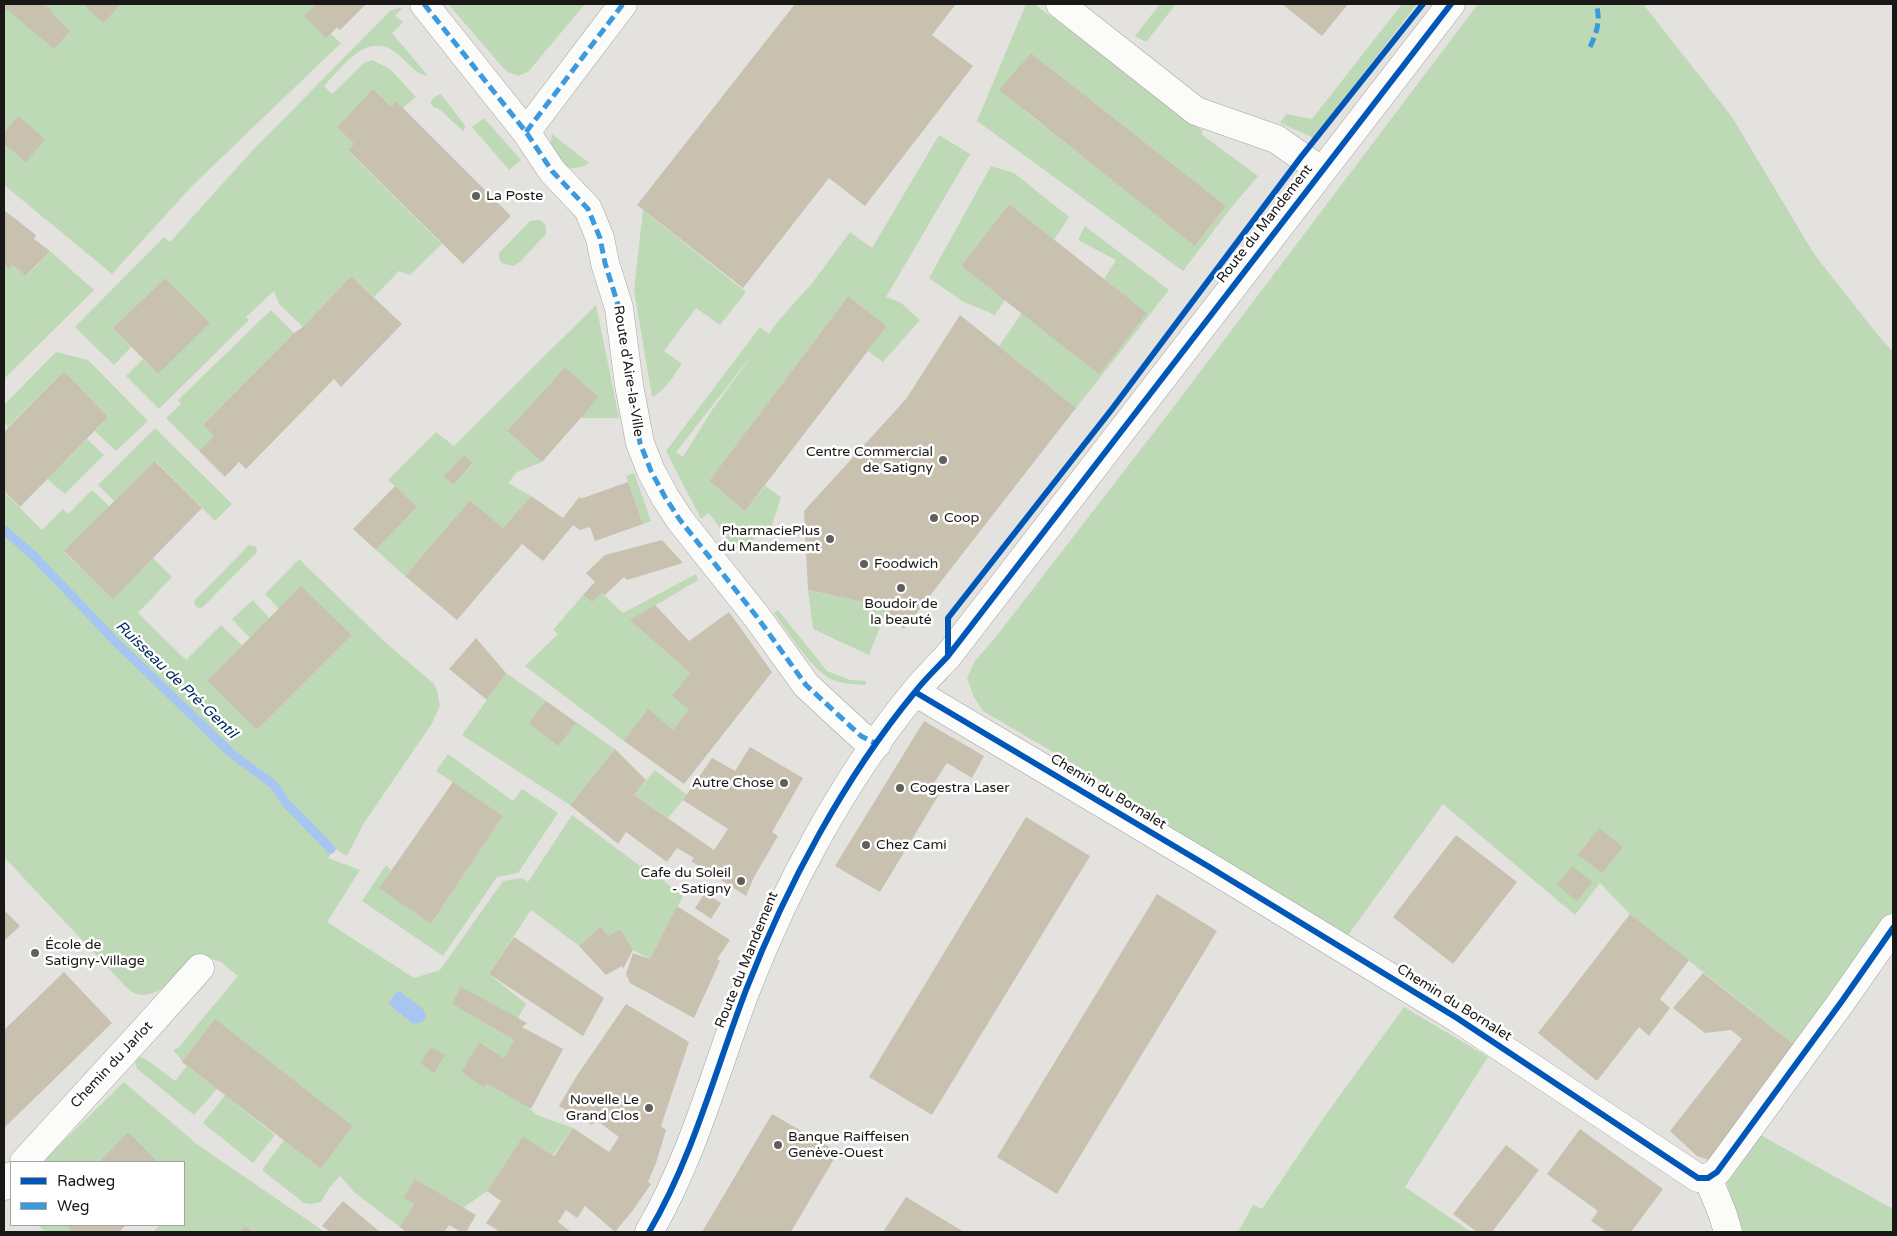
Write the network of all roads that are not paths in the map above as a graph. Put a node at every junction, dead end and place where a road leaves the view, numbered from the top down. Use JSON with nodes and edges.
{"nodes":[{"id":1,"x":424,"y":4,"type":"edge"},
{"id":2,"x":623,"y":4,"type":"edge"},
{"id":3,"x":1060,"y":4,"type":"edge"},
{"id":4,"x":1451,"y":4,"type":"edge"},
{"id":5,"x":526,"y":132,"type":"junction"},
{"id":6,"x":1322,"y":171,"type":"junction"},
{"id":7,"x":915,"y":692,"type":"junction"},
{"id":8,"x":877,"y":744,"type":"junction"},
{"id":9,"x":1893,"y":928,"type":"edge"},
{"id":10,"x":200,"y":968,"type":"dead end"},
{"id":11,"x":25,"y":1161,"type":"edge"},
{"id":12,"x":1708,"y":1178,"type":"junction"},
{"id":13,"x":649,"y":1232,"type":"edge"},
{"id":14,"x":1728,"y":1232,"type":"edge"}],
"edges":[{"from":1,"to":5,"type":"street","name":"Route d'Aire-la-Ville"},
{"from":2,"to":5,"type":"street"},
{"from":3,"to":6,"type":"street"},
{"from":4,"to":6,"type":"street","name":"Route du Mandement"},
{"from":5,"to":8,"type":"street","name":"Route d'Aire-la-Ville"},
{"from":6,"to":7,"type":"street","name":"Route du Mandement"},
{"from":7,"to":8,"type":"street","name":"Route du Mandement"},
{"from":7,"to":12,"type":"street","name":"Chemin du Bornalet"},
{"from":8,"to":13,"type":"street","name":"Route du Mandement"},
{"from":9,"to":12,"type":"street"},
{"from":10,"to":11,"type":"street","name":"Chemin du Jarlot"},
{"from":12,"to":14,"type":"street"}]}
